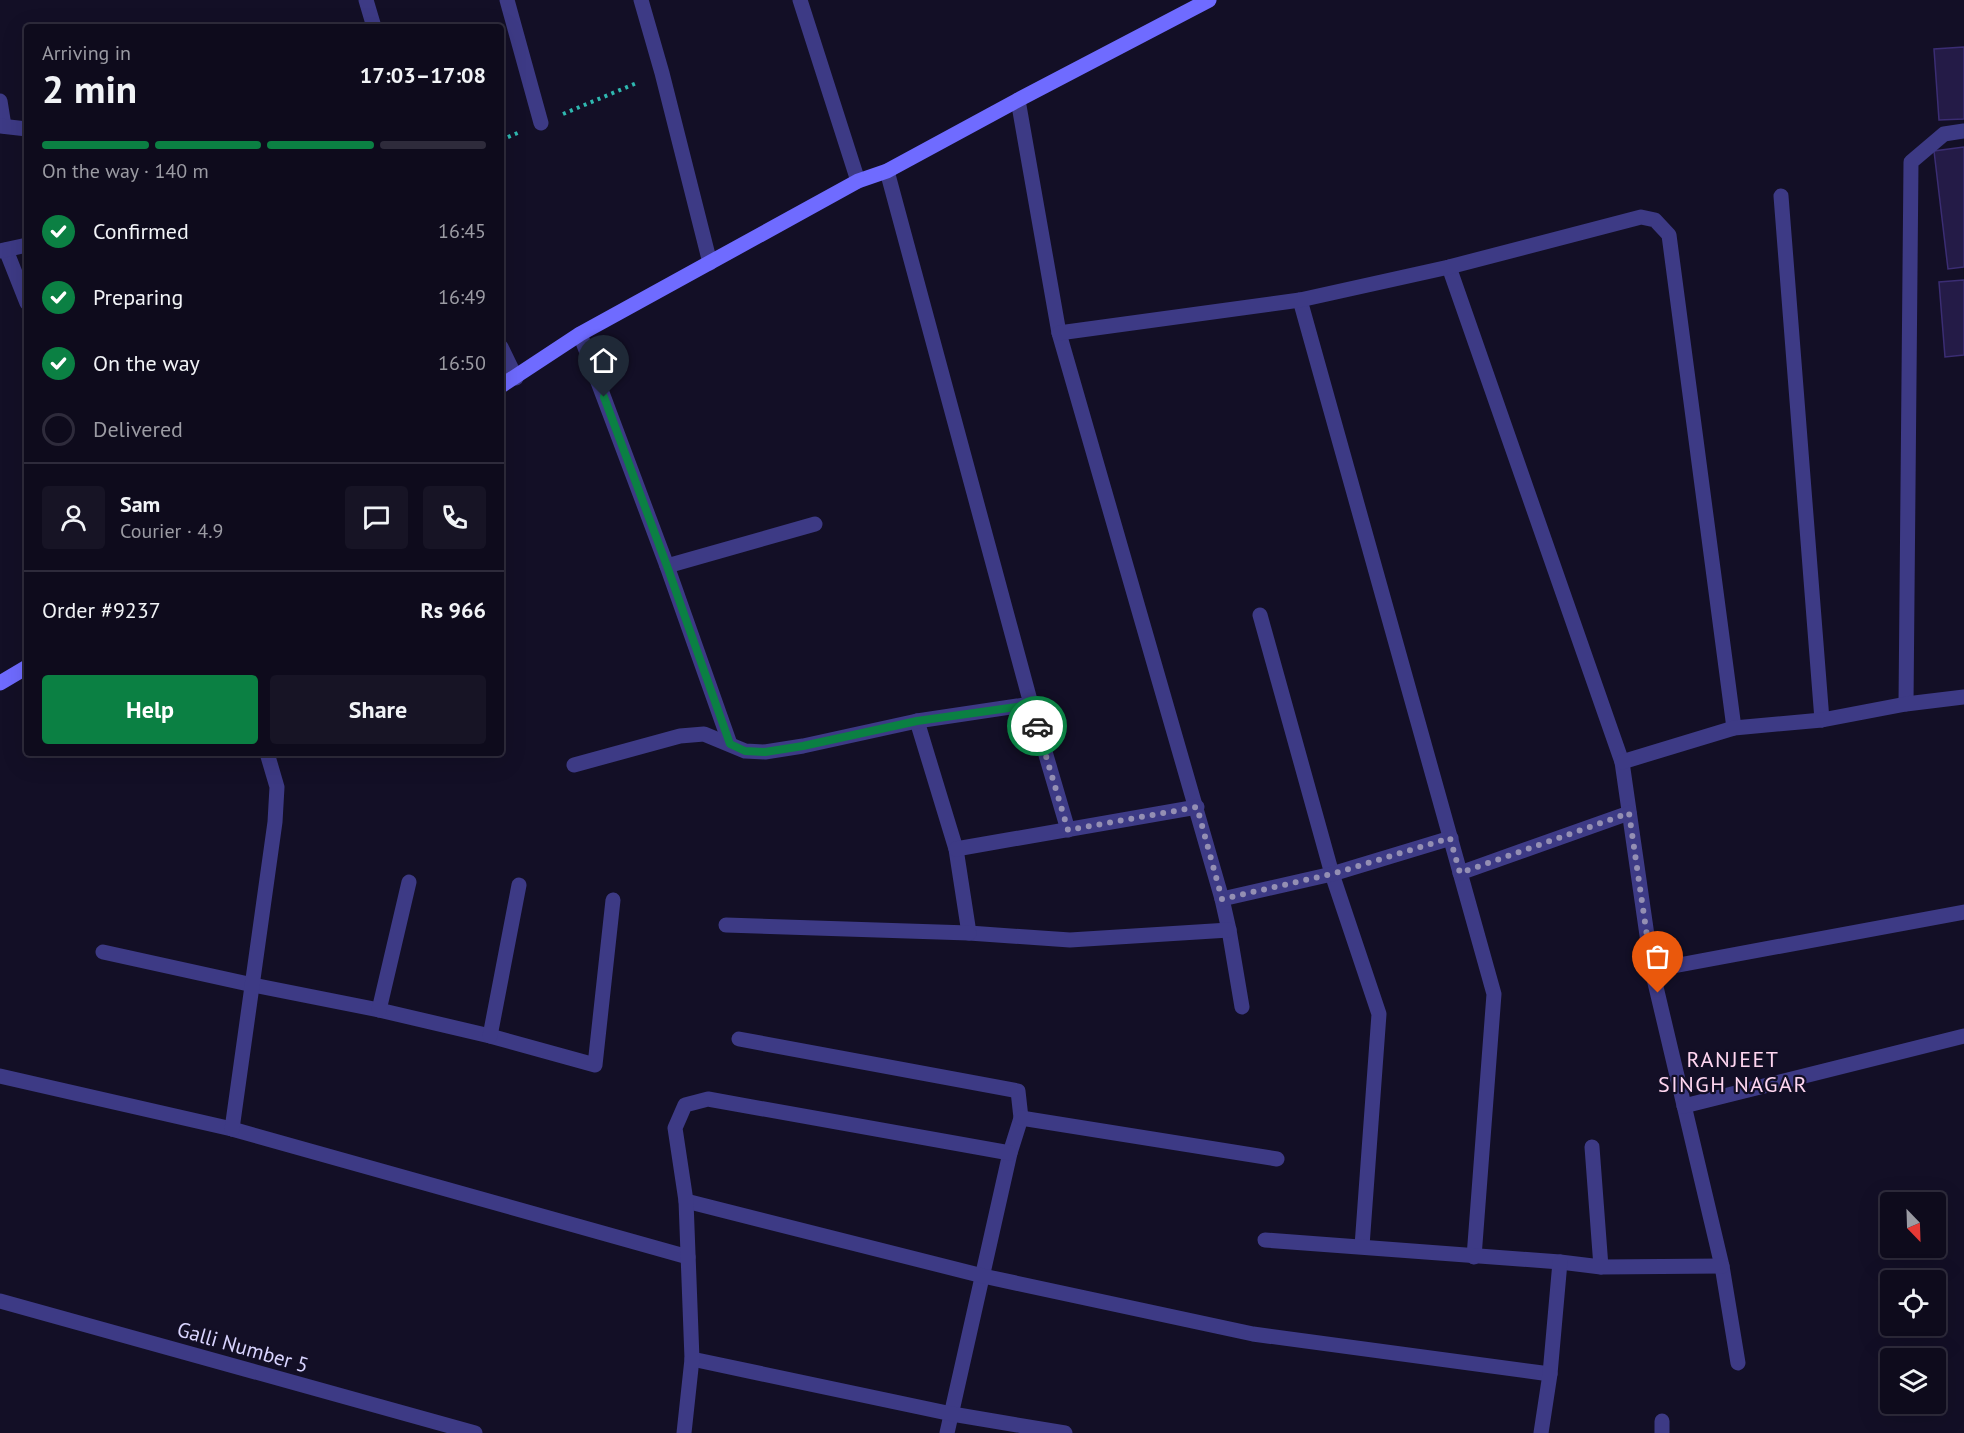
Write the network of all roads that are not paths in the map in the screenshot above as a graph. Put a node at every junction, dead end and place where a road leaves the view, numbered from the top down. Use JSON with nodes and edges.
{"nodes":[{"id":1,"x":366,"y":0,"type":"edge"},
{"id":2,"x":507,"y":0,"type":"edge"},
{"id":3,"x":641,"y":0,"type":"edge"},
{"id":4,"x":800,"y":0,"type":"edge"},
{"id":5,"x":1209,"y":0,"type":"edge"},
{"id":6,"x":373,"y":24,"type":"edge"},
{"id":7,"x":1018,"y":100,"type":"junction"},
{"id":8,"x":0,"y":101,"type":"edge"},
{"id":9,"x":541,"y":123,"type":"road end"},
{"id":10,"x":2,"y":126,"type":"edge"},
{"id":11,"x":24,"y":129,"type":"edge"},
{"id":12,"x":1964,"y":131,"type":"edge"},
{"id":13,"x":887,"y":171,"type":"junction"},
{"id":14,"x":858,"y":181,"type":"junction"},
{"id":15,"x":1782,"y":196,"type":"dead end"},
{"id":16,"x":24,"y":246,"type":"edge"},
{"id":17,"x":3,"y":251,"type":"edge"},
{"id":18,"x":710,"y":263,"type":"junction"},
{"id":19,"x":1449,"y":267,"type":"junction"},
{"id":20,"x":24,"y":296,"type":"edge"},
{"id":21,"x":1300,"y":300,"type":"junction"},
{"id":22,"x":1059,"y":333,"type":"junction"},
{"id":23,"x":580,"y":334,"type":"junction"},
{"id":24,"x":504,"y":353,"type":"edge"},
{"id":25,"x":516,"y":378,"type":"junction"},
{"id":26,"x":504,"y":384,"type":"edge"},
{"id":27,"x":815,"y":525,"type":"dead end"},
{"id":28,"x":667,"y":566,"type":"junction"},
{"id":29,"x":1260,"y":615,"type":"dead end"},
{"id":30,"x":24,"y":669,"type":"edge"},
{"id":31,"x":0,"y":683,"type":"edge"},
{"id":32,"x":1964,"y":697,"type":"edge"},
{"id":33,"x":1906,"y":704,"type":"junction"},
{"id":34,"x":1031,"y":705,"type":"junction"},
{"id":35,"x":1822,"y":720,"type":"junction"},
{"id":36,"x":917,"y":721,"type":"junction"},
{"id":37,"x":1734,"y":728,"type":"junction"},
{"id":38,"x":730,"y":744,"type":"junction"},
{"id":39,"x":268,"y":756,"type":"edge"},
{"id":40,"x":1622,"y":762,"type":"junction"},
{"id":41,"x":574,"y":765,"type":"dead end"},
{"id":42,"x":1197,"y":807,"type":"junction"},
{"id":43,"x":1629,"y":813,"type":"junction"},
{"id":44,"x":1068,"y":830,"type":"junction"},
{"id":45,"x":1450,"y":838,"type":"junction"},
{"id":46,"x":956,"y":849,"type":"junction"},
{"id":47,"x":1460,"y":873,"type":"junction"},
{"id":48,"x":1332,"y":874,"type":"junction"},
{"id":49,"x":409,"y":882,"type":"dead end"},
{"id":50,"x":519,"y":885,"type":"dead end"},
{"id":51,"x":1222,"y":899,"type":"junction"},
{"id":52,"x":613,"y":900,"type":"dead end"},
{"id":53,"x":1964,"y":912,"type":"edge"},
{"id":54,"x":726,"y":925,"type":"dead end"},
{"id":55,"x":1229,"y":930,"type":"junction"},
{"id":56,"x":969,"y":933,"type":"junction"},
{"id":57,"x":103,"y":952,"type":"dead end"},
{"id":58,"x":1652,"y":970,"type":"junction"},
{"id":59,"x":253,"y":985,"type":"junction"},
{"id":60,"x":1242,"y":1007,"type":"dead end"},
{"id":61,"x":379,"y":1010,"type":"junction"},
{"id":62,"x":490,"y":1036,"type":"junction"},
{"id":63,"x":1964,"y":1036,"type":"edge"},
{"id":64,"x":739,"y":1039,"type":"dead end"},
{"id":65,"x":0,"y":1076,"type":"edge"},
{"id":66,"x":1684,"y":1106,"type":"junction"},
{"id":67,"x":1021,"y":1118,"type":"junction"},
{"id":68,"x":232,"y":1129,"type":"junction"},
{"id":69,"x":1592,"y":1147,"type":"dead end"},
{"id":70,"x":1010,"y":1152,"type":"junction"},
{"id":71,"x":1277,"y":1159,"type":"dead end"},
{"id":72,"x":686,"y":1201,"type":"junction"},
{"id":73,"x":1265,"y":1240,"type":"dead end"},
{"id":74,"x":1362,"y":1246,"type":"junction"},
{"id":75,"x":688,"y":1257,"type":"junction"},
{"id":76,"x":1474,"y":1257,"type":"junction"},
{"id":77,"x":1560,"y":1262,"type":"junction"},
{"id":78,"x":1722,"y":1266,"type":"junction"},
{"id":79,"x":1601,"y":1267,"type":"junction"},
{"id":80,"x":983,"y":1276,"type":"junction"},
{"id":81,"x":0,"y":1300,"type":"edge"},
{"id":82,"x":692,"y":1359,"type":"junction"},
{"id":83,"x":1738,"y":1363,"type":"dead end"},
{"id":84,"x":1550,"y":1374,"type":"junction"},
{"id":85,"x":951,"y":1413,"type":"junction"},
{"id":86,"x":476,"y":1433,"type":"edge"},
{"id":87,"x":684,"y":1433,"type":"edge"},
{"id":88,"x":947,"y":1433,"type":"edge"},
{"id":89,"x":1065,"y":1433,"type":"edge"},
{"id":90,"x":1542,"y":1433,"type":"edge"}],
"edges":[{"from":1,"to":6,"type":"street"},
{"from":2,"to":9,"type":"street"},
{"from":3,"to":18,"type":"street"},
{"from":4,"to":14,"type":"street"},
{"from":5,"to":7,"type":"main road"},
{"from":7,"to":13,"type":"main road"},
{"from":7,"to":22,"type":"street"},
{"from":8,"to":10,"type":"street"},
{"from":10,"to":11,"type":"street"},
{"from":12,"to":33,"type":"street"},
{"from":13,"to":14,"type":"main road"},
{"from":13,"to":34,"type":"street"},
{"from":14,"to":18,"type":"main road"},
{"from":15,"to":35,"type":"street"},
{"from":16,"to":17,"type":"street"},
{"from":17,"to":20,"type":"street"},
{"from":18,"to":23,"type":"main road"},
{"from":19,"to":21,"type":"street"},
{"from":19,"to":37,"type":"street"},
{"from":19,"to":40,"type":"street"},
{"from":21,"to":22,"type":"street"},
{"from":21,"to":45,"type":"street"},
{"from":22,"to":42,"type":"street"},
{"from":23,"to":25,"type":"main road"},
{"from":23,"to":28,"type":"street"},
{"from":24,"to":25,"type":"street"},
{"from":25,"to":26,"type":"main road"},
{"from":27,"to":28,"type":"street"},
{"from":28,"to":38,"type":"street"},
{"from":29,"to":48,"type":"street"},
{"from":30,"to":31,"type":"main road"},
{"from":32,"to":33,"type":"street"},
{"from":33,"to":35,"type":"street"},
{"from":34,"to":36,"type":"street"},
{"from":34,"to":44,"type":"street"},
{"from":35,"to":37,"type":"street"},
{"from":36,"to":38,"type":"street"},
{"from":36,"to":46,"type":"street"},
{"from":37,"to":40,"type":"street"},
{"from":38,"to":41,"type":"street"},
{"from":39,"to":59,"type":"street"},
{"from":40,"to":43,"type":"street"},
{"from":42,"to":44,"type":"street"},
{"from":42,"to":51,"type":"street"},
{"from":43,"to":47,"type":"street"},
{"from":43,"to":58,"type":"street"},
{"from":44,"to":46,"type":"street"},
{"from":45,"to":47,"type":"street"},
{"from":45,"to":48,"type":"street"},
{"from":46,"to":56,"type":"street"},
{"from":47,"to":76,"type":"street"},
{"from":48,"to":51,"type":"street"},
{"from":48,"to":74,"type":"street"},
{"from":49,"to":61,"type":"street"},
{"from":50,"to":62,"type":"street"},
{"from":51,"to":55,"type":"street"},
{"from":52,"to":62,"type":"street"},
{"from":53,"to":58,"type":"street"},
{"from":54,"to":56,"type":"street"},
{"from":55,"to":56,"type":"street"},
{"from":55,"to":60,"type":"street"},
{"from":57,"to":59,"type":"street"},
{"from":58,"to":66,"type":"street"},
{"from":59,"to":61,"type":"street"},
{"from":59,"to":68,"type":"street"},
{"from":61,"to":62,"type":"street"},
{"from":63,"to":66,"type":"street"},
{"from":64,"to":67,"type":"street"},
{"from":65,"to":68,"type":"street"},
{"from":66,"to":78,"type":"street"},
{"from":67,"to":70,"type":"street"},
{"from":67,"to":71,"type":"street"},
{"from":68,"to":75,"type":"street"},
{"from":69,"to":79,"type":"street"},
{"from":70,"to":72,"type":"street"},
{"from":70,"to":80,"type":"street"},
{"from":72,"to":75,"type":"street"},
{"from":72,"to":80,"type":"street"},
{"from":73,"to":74,"type":"street"},
{"from":74,"to":76,"type":"street"},
{"from":75,"to":82,"type":"street"},
{"from":76,"to":77,"type":"street"},
{"from":77,"to":79,"type":"street"},
{"from":77,"to":84,"type":"street"},
{"from":78,"to":79,"type":"street"},
{"from":78,"to":83,"type":"street"},
{"from":80,"to":84,"type":"street"},
{"from":80,"to":85,"type":"street"},
{"from":81,"to":86,"type":"street","name":"Galli Number 5"},
{"from":82,"to":85,"type":"street"},
{"from":82,"to":87,"type":"street"},
{"from":84,"to":90,"type":"street"},
{"from":85,"to":88,"type":"street"},
{"from":85,"to":89,"type":"street"}]}
